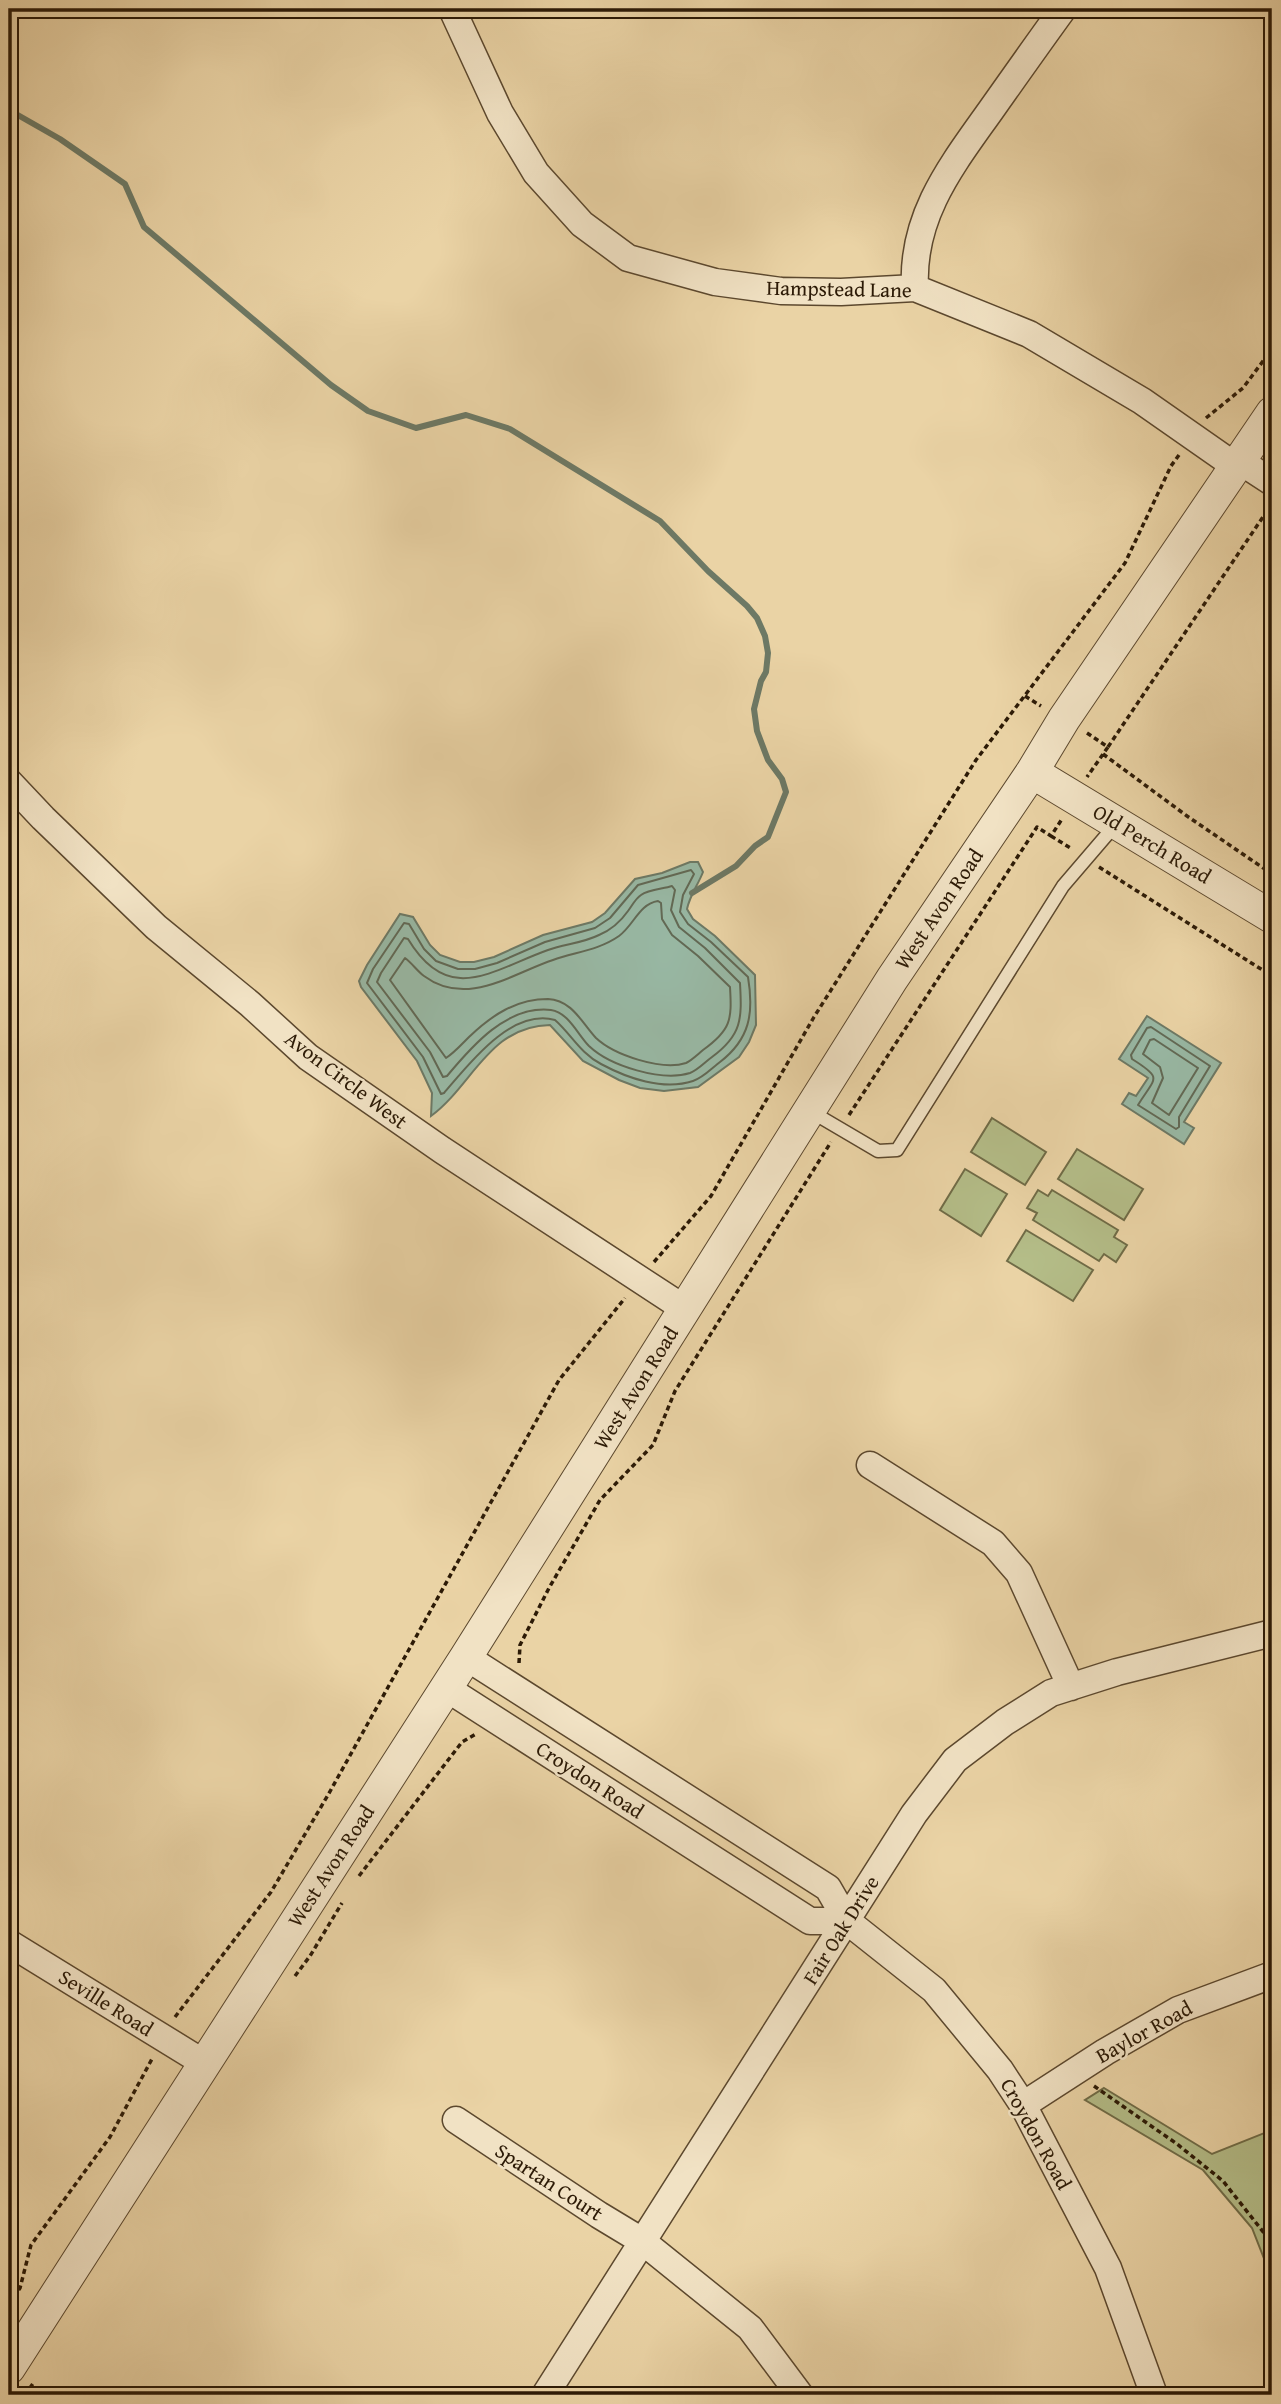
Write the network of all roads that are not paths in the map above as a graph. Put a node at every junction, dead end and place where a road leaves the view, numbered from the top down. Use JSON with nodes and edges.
{"nodes":[{"id":1,"x":452,"y":9,"type":"edge"},
{"id":2,"x":1063,"y":9,"type":"edge"},
{"id":3,"x":915,"y":288,"type":"junction"},
{"id":4,"x":1272,"y":413,"type":"edge"},
{"id":5,"x":1237,"y":465,"type":"junction"},
{"id":6,"x":1272,"y":482,"type":"edge"},
{"id":7,"x":1032,"y":772,"type":"junction"},
{"id":8,"x":9,"y":782,"type":"edge"},
{"id":9,"x":1117,"y":822,"type":"junction"},
{"id":10,"x":1272,"y":917,"type":"edge"},
{"id":11,"x":810,"y":1111,"type":"junction"},
{"id":12,"x":685,"y":1309,"type":"junction"},
{"id":13,"x":870,"y":1465,"type":"dead end"},
{"id":14,"x":1272,"y":1633,"type":"edge"},
{"id":15,"x":466,"y":1657,"type":"junction"},
{"id":16,"x":1071,"y":1687,"type":"junction"},
{"id":17,"x":446,"y":1688,"type":"junction"},
{"id":18,"x":847,"y":1921,"type":"junction"},
{"id":19,"x":9,"y":1942,"type":"edge"},
{"id":20,"x":1272,"y":1975,"type":"edge"},
{"id":21,"x":204,"y":2063,"type":"junction"},
{"id":22,"x":1023,"y":2105,"type":"junction"},
{"id":23,"x":456,"y":2120,"type":"dead end"},
{"id":24,"x":642,"y":2241,"type":"junction"},
{"id":25,"x":9,"y":2368,"type":"edge"},
{"id":26,"x":545,"y":2395,"type":"edge"},
{"id":27,"x":800,"y":2395,"type":"edge"},
{"id":28,"x":1154,"y":2395,"type":"edge"}],
"edges":[{"from":1,"to":3,"type":"street","name":"Hampstead Lane"},
{"from":2,"to":3,"type":"street"},
{"from":3,"to":5,"type":"street","name":"Hampstead Lane"},
{"from":4,"to":5,"type":"street","name":"West Avon Road"},
{"from":5,"to":6,"type":"street","name":"Hampstead Lane"},
{"from":5,"to":7,"type":"street","name":"West Avon Road"},
{"from":7,"to":9,"type":"street","name":"Old Perch Road"},
{"from":7,"to":11,"type":"street","name":"West Avon Road"},
{"from":8,"to":12,"type":"street","name":"Avon Circle West"},
{"from":9,"to":10,"type":"street","name":"Old Perch Road"},
{"from":9,"to":11,"type":"lane"},
{"from":11,"to":12,"type":"street","name":"West Avon Road"},
{"from":12,"to":15,"type":"street","name":"West Avon Road"},
{"from":13,"to":16,"type":"street"},
{"from":14,"to":16,"type":"street","name":"Fair Oak Drive"},
{"from":15,"to":17,"type":"street","name":"West Avon Road"},
{"from":15,"to":18,"type":"street","name":"Croydon Road"},
{"from":16,"to":18,"type":"street","name":"Fair Oak Drive"},
{"from":17,"to":18,"type":"street","name":"Croydon Road"},
{"from":17,"to":21,"type":"street","name":"West Avon Road"},
{"from":18,"to":22,"type":"street","name":"Croydon Road"},
{"from":18,"to":24,"type":"street","name":"Fair Oak Drive"},
{"from":19,"to":21,"type":"street","name":"Seville Road"},
{"from":20,"to":22,"type":"street","name":"Baylor Road"},
{"from":21,"to":25,"type":"street","name":"West Avon Road"},
{"from":22,"to":28,"type":"street","name":"Croydon Road"},
{"from":23,"to":24,"type":"street","name":"Spartan Court"},
{"from":24,"to":26,"type":"street","name":"Fair Oak Drive"},
{"from":24,"to":27,"type":"street","name":"Spartan Court"}]}
